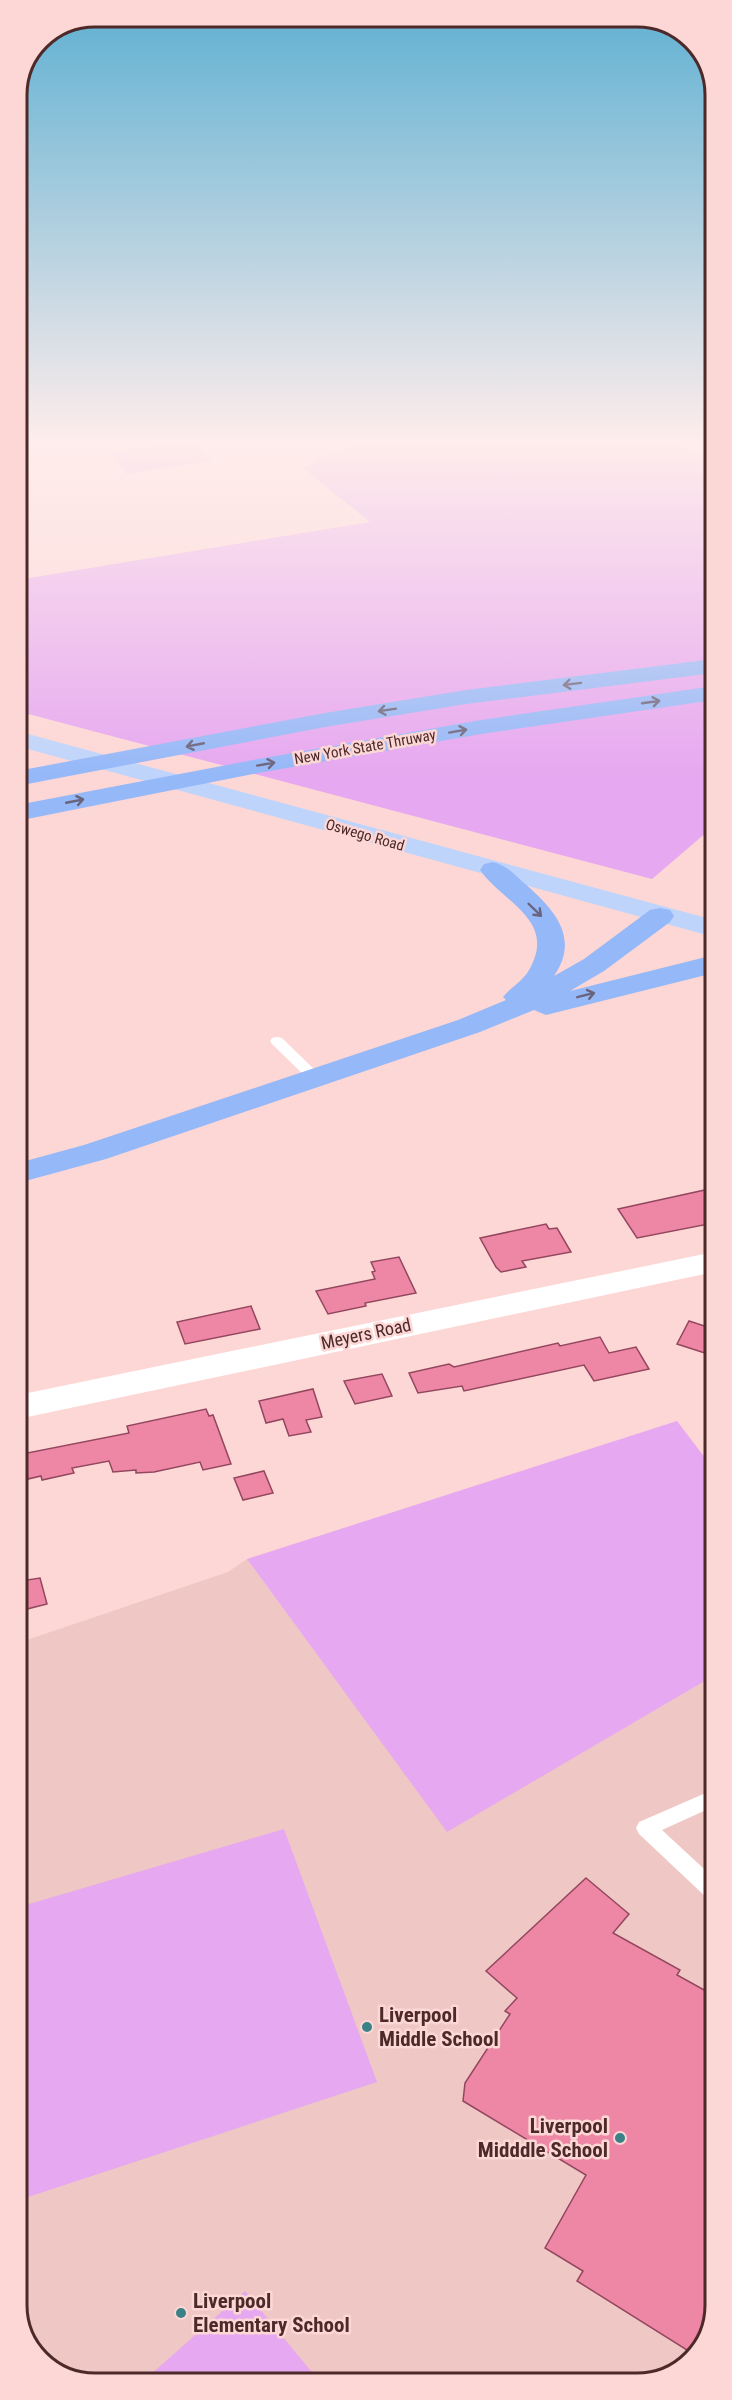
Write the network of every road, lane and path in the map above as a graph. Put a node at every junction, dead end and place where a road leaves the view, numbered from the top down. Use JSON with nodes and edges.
{"nodes":[{"id":1,"x":705,"y":667,"type":"edge"},
{"id":2,"x":705,"y":694,"type":"edge"},
{"id":3,"x":27,"y":741,"type":"edge"},
{"id":4,"x":27,"y":777,"type":"edge"},
{"id":5,"x":27,"y":811,"type":"edge"},
{"id":6,"x":493,"y":870,"type":"junction"},
{"id":7,"x":660,"y":916,"type":"junction"},
{"id":8,"x":705,"y":927,"type":"edge"},
{"id":9,"x":705,"y":966,"type":"edge"},
{"id":10,"x":469,"y":1026,"type":"junction"},
{"id":11,"x":277,"y":1041,"type":"dead end"},
{"id":12,"x":315,"y":1078,"type":"junction"},
{"id":13,"x":236,"y":1105,"type":"junction"},
{"id":14,"x":27,"y":1156,"type":"edge"},
{"id":15,"x":27,"y":1171,"type":"edge"},
{"id":16,"x":705,"y":1264,"type":"edge"},
{"id":17,"x":27,"y":1405,"type":"edge"},
{"id":18,"x":705,"y":1801,"type":"edge"},
{"id":19,"x":705,"y":1883,"type":"edge"}],
"edges":[{"from":1,"to":4,"type":"highway","name":"New York State Thruway","one_way":true},
{"from":5,"to":2,"type":"highway","name":"New York State Thruway","one_way":true},
{"from":3,"to":6,"type":"main road","name":"Oswego Road"},
{"from":6,"to":7,"type":"main road","name":"Oswego Road"},
{"from":6,"to":10,"type":"highway","one_way":true},
{"from":7,"to":8,"type":"main road","name":"Oswego Road"},
{"from":7,"to":10,"type":"highway"},
{"from":10,"to":9,"type":"highway","one_way":true},
{"from":10,"to":12,"type":"highway"},
{"from":11,"to":12,"type":"lane"},
{"from":12,"to":13,"type":"highway"},
{"from":13,"to":14,"type":"highway"},
{"from":13,"to":15,"type":"highway"},
{"from":16,"to":17,"type":"street","name":"Meyers Road"},
{"from":18,"to":19,"type":"lane"}]}
